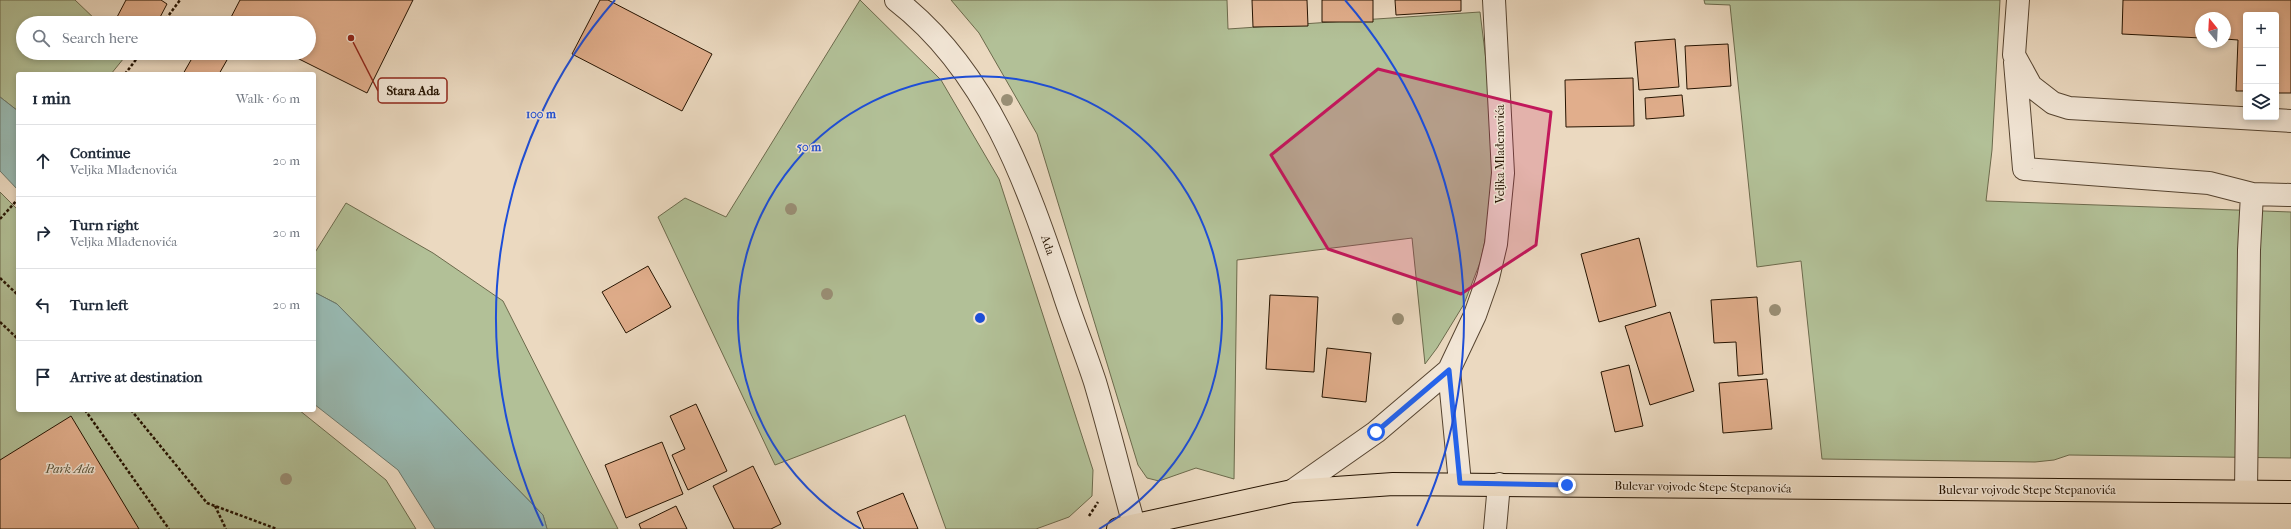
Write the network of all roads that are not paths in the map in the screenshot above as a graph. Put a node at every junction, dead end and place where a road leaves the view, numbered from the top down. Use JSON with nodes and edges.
{"nodes":[{"id":1,"x":896,"y":0,"type":"edge"},
{"id":2,"x":1494,"y":0,"type":"edge"},
{"id":3,"x":2018,"y":0,"type":"edge"},
{"id":4,"x":2014,"y":55,"type":"junction"},
{"id":5,"x":2291,"y":121,"type":"edge"},
{"id":6,"x":2252,"y":194,"type":"junction"},
{"id":7,"x":2291,"y":195,"type":"edge"},
{"id":8,"x":1449,"y":370,"type":"junction"},
{"id":9,"x":1460,"y":483,"type":"junction"},
{"id":10,"x":1499,"y":484,"type":"junction"},
{"id":11,"x":1292,"y":491,"type":"junction"},
{"id":12,"x":2246,"y":491,"type":"junction"},
{"id":13,"x":2291,"y":492,"type":"edge"},
{"id":14,"x":1126,"y":527,"type":"edge"},
{"id":15,"x":1495,"y":529,"type":"edge"}],
"edges":[{"from":1,"to":14,"type":"street","name":"Ada"},
{"from":2,"to":8,"type":"street","name":"Veljka Mlađenovića"},
{"from":3,"to":4,"type":"street"},
{"from":4,"to":5,"type":"street"},
{"from":4,"to":6,"type":"street"},
{"from":6,"to":7,"type":"street"},
{"from":6,"to":12,"type":"street"},
{"from":8,"to":9,"type":"street"},
{"from":8,"to":11,"type":"street","name":"Veljka Mlađenovića"},
{"from":9,"to":10,"type":"main road","name":"Bulevar vojvode Stepe Stepanovića"},
{"from":9,"to":11,"type":"main road","name":"Bulevar vojvode Stepe Stepanovića"},
{"from":10,"to":12,"type":"main road","name":"Bulevar vojvode Stepe Stepanovića"},
{"from":10,"to":15,"type":"street"},
{"from":11,"to":14,"type":"main road","name":"Bulevar vojvode Stepe Stepanovića"},
{"from":12,"to":13,"type":"main road","name":"Bulevar vojvode Stepe Stepanovića"}]}
